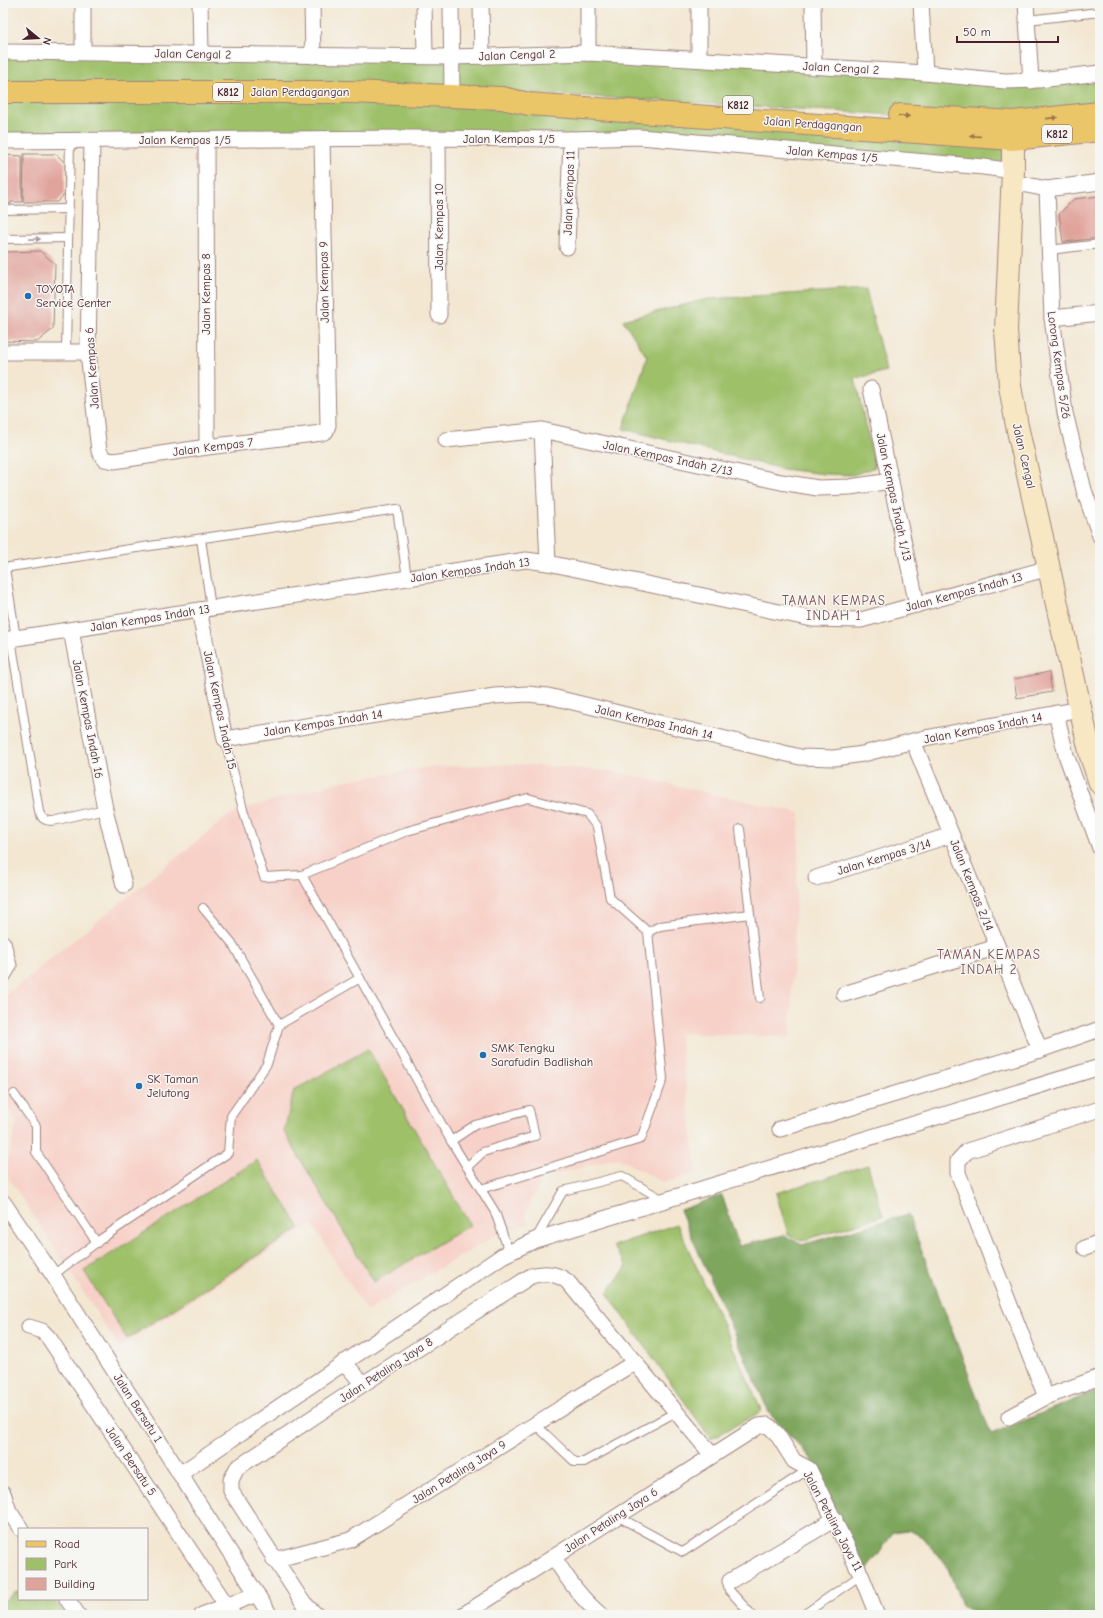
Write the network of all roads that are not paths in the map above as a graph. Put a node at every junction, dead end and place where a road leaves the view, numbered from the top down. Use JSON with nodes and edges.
{"nodes":[{"id":1,"x":83,"y":3,"type":"edge"},
{"id":2,"x":200,"y":3,"type":"edge"},
{"id":3,"x":312,"y":3,"type":"edge"},
{"id":4,"x":424,"y":3,"type":"edge"},
{"id":5,"x":451,"y":3,"type":"edge"},
{"id":6,"x":481,"y":3,"type":"edge"},
{"id":7,"x":588,"y":3,"type":"edge"},
{"id":8,"x":698,"y":3,"type":"edge"},
{"id":9,"x":813,"y":3,"type":"edge"},
{"id":10,"x":921,"y":3,"type":"edge"},
{"id":11,"x":1026,"y":3,"type":"edge"},
{"id":12,"x":1100,"y":12,"type":"edge"},
{"id":13,"x":1027,"y":20,"type":"junction"},
{"id":14,"x":3,"y":52,"type":"edge"},
{"id":15,"x":83,"y":52,"type":"junction"},
{"id":16,"x":588,"y":53,"type":"junction"},
{"id":17,"x":201,"y":54,"type":"junction"},
{"id":18,"x":313,"y":56,"type":"junction"},
{"id":19,"x":425,"y":56,"type":"junction"},
{"id":20,"x":452,"y":57,"type":"junction"},
{"id":21,"x":482,"y":57,"type":"junction"},
{"id":22,"x":699,"y":59,"type":"junction"},
{"id":23,"x":814,"y":67,"type":"junction"},
{"id":24,"x":925,"y":73,"type":"junction"},
{"id":25,"x":1100,"y":73,"type":"edge"},
{"id":26,"x":1031,"y":80,"type":"junction"},
{"id":27,"x":3,"y":92,"type":"edge"},
{"id":28,"x":452,"y":95,"type":"junction"},
{"id":29,"x":1100,"y":113,"type":"edge"},
{"id":30,"x":1013,"y":130,"type":"junction"},
{"id":31,"x":1100,"y":130,"type":"edge"},
{"id":32,"x":322,"y":139,"type":"junction"},
{"id":33,"x":438,"y":139,"type":"junction"},
{"id":34,"x":571,"y":139,"type":"junction"},
{"id":35,"x":92,"y":140,"type":"junction"},
{"id":36,"x":206,"y":140,"type":"junction"},
{"id":37,"x":3,"y":141,"type":"edge"},
{"id":38,"x":70,"y":141,"type":"junction"},
{"id":39,"x":1013,"y":176,"type":"junction"},
{"id":40,"x":1100,"y":182,"type":"edge"},
{"id":41,"x":1047,"y":189,"type":"junction"},
{"id":42,"x":68,"y":209,"type":"junction"},
{"id":43,"x":3,"y":210,"type":"edge"},
{"id":44,"x":68,"y":238,"type":"junction"},
{"id":45,"x":3,"y":239,"type":"edge"},
{"id":46,"x":1100,"y":244,"type":"edge"},
{"id":47,"x":567,"y":247,"type":"dead end"},
{"id":48,"x":1049,"y":250,"type":"junction"},
{"id":49,"x":1100,"y":313,"type":"edge"},
{"id":50,"x":439,"y":315,"type":"dead end"},
{"id":51,"x":1052,"y":318,"type":"junction"},
{"id":52,"x":3,"y":352,"type":"edge"},
{"id":53,"x":66,"y":352,"type":"junction"},
{"id":54,"x":88,"y":352,"type":"junction"},
{"id":55,"x":871,"y":389,"type":"dead end"},
{"id":56,"x":328,"y":425,"type":"joint"},
{"id":57,"x":542,"y":430,"type":"junction"},
{"id":58,"x":446,"y":440,"type":"dead end"},
{"id":59,"x":207,"y":447,"type":"junction"},
{"id":60,"x":99,"y":451,"type":"joint"},
{"id":61,"x":891,"y":481,"type":"junction"},
{"id":62,"x":1100,"y":536,"type":"edge"},
{"id":63,"x":200,"y":539,"type":"junction"},
{"id":64,"x":548,"y":563,"type":"junction"},
{"id":65,"x":4,"y":568,"type":"edge"},
{"id":66,"x":1050,"y":568,"type":"junction"},
{"id":67,"x":408,"y":578,"type":"junction"},
{"id":68,"x":917,"y":605,"type":"junction"},
{"id":69,"x":205,"y":609,"type":"junction"},
{"id":70,"x":71,"y":630,"type":"junction"},
{"id":71,"x":10,"y":639,"type":"edge"},
{"id":72,"x":1080,"y":709,"type":"junction"},
{"id":73,"x":1056,"y":714,"type":"junction"},
{"id":74,"x":225,"y":739,"type":"junction"},
{"id":75,"x":913,"y":741,"type":"junction"},
{"id":76,"x":1100,"y":783,"type":"edge"},
{"id":77,"x":105,"y":809,"type":"junction"},
{"id":78,"x":740,"y":829,"type":"dead end"},
{"id":79,"x":951,"y":835,"type":"junction"},
{"id":80,"x":1100,"y":848,"type":"edge"},
{"id":81,"x":302,"y":875,"type":"junction"},
{"id":82,"x":816,"y":878,"type":"dead end"},
{"id":83,"x":124,"y":885,"type":"dead end"},
{"id":84,"x":203,"y":908,"type":"dead end"},
{"id":85,"x":750,"y":914,"type":"junction"},
{"id":86,"x":648,"y":932,"type":"junction"},
{"id":87,"x":3,"y":943,"type":"edge"},
{"id":88,"x":997,"y":947,"type":"junction"},
{"id":89,"x":3,"y":976,"type":"edge"},
{"id":90,"x":360,"y":978,"type":"junction"},
{"id":91,"x":844,"y":994,"type":"dead end"},
{"id":92,"x":760,"y":998,"type":"dead end"},
{"id":93,"x":279,"y":1025,"type":"junction"},
{"id":94,"x":1100,"y":1030,"type":"edge"},
{"id":95,"x":1040,"y":1050,"type":"junction"},
{"id":96,"x":1100,"y":1068,"type":"edge"},
{"id":97,"x":14,"y":1094,"type":"dead end"},
{"id":98,"x":1100,"y":1110,"type":"edge"},
{"id":99,"x":780,"y":1129,"type":"dead end"},
{"id":100,"x":451,"y":1141,"type":"junction"},
{"id":101,"x":467,"y":1167,"type":"junction"},
{"id":102,"x":481,"y":1189,"type":"junction"},
{"id":103,"x":663,"y":1200,"type":"junction"},
{"id":104,"x":3,"y":1202,"type":"edge"},
{"id":105,"x":535,"y":1240,"type":"junction"},
{"id":106,"x":1100,"y":1242,"type":"edge"},
{"id":107,"x":96,"y":1243,"type":"junction"},
{"id":108,"x":1085,"y":1248,"type":"dead end"},
{"id":109,"x":509,"y":1252,"type":"junction"},
{"id":110,"x":53,"y":1275,"type":"junction"},
{"id":111,"x":29,"y":1327,"type":"dead end"},
{"id":112,"x":344,"y":1362,"type":"junction"},
{"id":113,"x":635,"y":1362,"type":"junction"},
{"id":114,"x":1100,"y":1377,"type":"edge"},
{"id":115,"x":363,"y":1384,"type":"junction"},
{"id":116,"x":1046,"y":1397,"type":"junction"},
{"id":117,"x":676,"y":1412,"type":"junction"},
{"id":118,"x":1009,"y":1417,"type":"dead end"},
{"id":119,"x":535,"y":1424,"type":"junction"},
{"id":120,"x":759,"y":1426,"type":"joint"},
{"id":121,"x":712,"y":1455,"type":"junction"},
{"id":122,"x":809,"y":1469,"type":"junction"},
{"id":123,"x":180,"y":1474,"type":"junction"},
{"id":124,"x":3,"y":1493,"type":"edge"},
{"id":125,"x":617,"y":1516,"type":"junction"},
{"id":126,"x":835,"y":1519,"type":"junction"},
{"id":127,"x":20,"y":1528,"type":"edge"},
{"id":128,"x":554,"y":1557,"type":"junction"},
{"id":129,"x":274,"y":1560,"type":"junction"},
{"id":130,"x":861,"y":1575,"type":"junction"},
{"id":131,"x":730,"y":1581,"type":"joint"},
{"id":132,"x":256,"y":1594,"type":"junction"},
{"id":133,"x":68,"y":1600,"type":"edge"},
{"id":134,"x":230,"y":1610,"type":"edge"},
{"id":135,"x":78,"y":1615,"type":"edge"},
{"id":136,"x":202,"y":1615,"type":"edge"},
{"id":137,"x":270,"y":1615,"type":"edge"},
{"id":138,"x":316,"y":1615,"type":"edge"},
{"id":139,"x":463,"y":1615,"type":"edge"},
{"id":140,"x":602,"y":1615,"type":"edge"},
{"id":141,"x":752,"y":1615,"type":"edge"},
{"id":142,"x":803,"y":1615,"type":"edge"},
{"id":143,"x":877,"y":1615,"type":"edge"}],
"edges":[{"from":1,"to":15,"type":"street"},
{"from":2,"to":17,"type":"street"},
{"from":3,"to":18,"type":"street"},
{"from":4,"to":19,"type":"street"},
{"from":5,"to":20,"type":"street"},
{"from":6,"to":21,"type":"street"},
{"from":7,"to":16,"type":"street"},
{"from":8,"to":22,"type":"street"},
{"from":9,"to":23,"type":"street"},
{"from":10,"to":24,"type":"street"},
{"from":11,"to":13,"type":"street"},
{"from":12,"to":13,"type":"lane"},
{"from":13,"to":26,"type":"street"},
{"from":14,"to":15,"type":"street","name":"Jalan Cengal 2"},
{"from":15,"to":17,"type":"street","name":"Jalan Cengal 2"},
{"from":16,"to":21,"type":"street","name":"Jalan Cengal 2"},
{"from":16,"to":22,"type":"street","name":"Jalan Cengal 2"},
{"from":17,"to":18,"type":"street","name":"Jalan Cengal 2"},
{"from":18,"to":19,"type":"street","name":"Jalan Cengal 2"},
{"from":19,"to":20,"type":"street","name":"Jalan Cengal 2"},
{"from":20,"to":21,"type":"street","name":"Jalan Cengal 2"},
{"from":20,"to":28,"type":"street"},
{"from":22,"to":23,"type":"street","name":"Jalan Cengal 2"},
{"from":23,"to":24,"type":"street","name":"Jalan Cengal 2"},
{"from":24,"to":26,"type":"street","name":"Jalan Cengal 2"},
{"from":25,"to":26,"type":"street","name":"Jalan Cengal 2"},
{"from":27,"to":28,"type":"main road","name":"Jalan Perdagangan","number":"K812"},
{"from":28,"to":30,"type":"main road","name":"Jalan Perdagangan","number":"K812"},
{"from":30,"to":29,"type":"main road","name":"Jalan Perdagangan","number":"K812","one_way":true},
{"from":30,"to":31,"type":"main road","name":"Jalan Perdagangan","number":"K812"},
{"from":30,"to":39,"type":"street","name":"Jalan Cengal"},
{"from":32,"to":33,"type":"street","name":"Jalan Kempas 1/5"},
{"from":32,"to":36,"type":"street","name":"Jalan Kempas 1/5"},
{"from":32,"to":56,"type":"street","name":"Jalan Kempas 9"},
{"from":33,"to":34,"type":"street","name":"Jalan Kempas 1/5"},
{"from":33,"to":50,"type":"street","name":"Jalan Kempas 10"},
{"from":34,"to":39,"type":"street","name":"Jalan Kempas 1/5"},
{"from":34,"to":47,"type":"street","name":"Jalan Kempas 11"},
{"from":35,"to":36,"type":"street","name":"Jalan Kempas 1/5"},
{"from":35,"to":38,"type":"street","name":"Jalan Kempas 1/5"},
{"from":35,"to":54,"type":"street","name":"Jalan Kempas 6"},
{"from":36,"to":59,"type":"street","name":"Jalan Kempas 8"},
{"from":37,"to":38,"type":"street","name":"Jalan Kempas 1/5"},
{"from":38,"to":42,"type":"lane"},
{"from":39,"to":41,"type":"street","name":"Jalan Kempas 1/5"},
{"from":39,"to":66,"type":"street","name":"Jalan Cengal"},
{"from":40,"to":41,"type":"street","name":"Jalan Kempas 1/5"},
{"from":41,"to":48,"type":"street","name":"Lorong Kempas 5/26"},
{"from":42,"to":43,"type":"lane"},
{"from":42,"to":44,"type":"lane"},
{"from":45,"to":44,"type":"lane","one_way":true},
{"from":44,"to":53,"type":"lane"},
{"from":46,"to":48,"type":"lane"},
{"from":48,"to":51,"type":"street","name":"Lorong Kempas 5/26"},
{"from":49,"to":51,"type":"street"},
{"from":51,"to":62,"type":"street","name":"Lorong Kempas 5/26"},
{"from":52,"to":53,"type":"street"},
{"from":53,"to":54,"type":"street"},
{"from":54,"to":60,"type":"street","name":"Jalan Kempas 6"},
{"from":55,"to":61,"type":"street","name":"Jalan Kempas Indah 1/13"},
{"from":56,"to":59,"type":"street","name":"Jalan Kempas 7"},
{"from":57,"to":58,"type":"street","name":"Jalan Kempas Indah 2/13"},
{"from":57,"to":61,"type":"street","name":"Jalan Kempas Indah 2/13"},
{"from":57,"to":64,"type":"street"},
{"from":59,"to":60,"type":"street","name":"Jalan Kempas 7"},
{"from":61,"to":68,"type":"street","name":"Jalan Kempas Indah 1/13"},
{"from":63,"to":65,"type":"lane"},
{"from":63,"to":67,"type":"lane"},
{"from":63,"to":69,"type":"lane"},
{"from":64,"to":67,"type":"street","name":"Jalan Kempas Indah 13"},
{"from":64,"to":68,"type":"street","name":"Jalan Kempas Indah 13"},
{"from":65,"to":71,"type":"lane"},
{"from":66,"to":68,"type":"street","name":"Jalan Kempas Indah 13"},
{"from":66,"to":72,"type":"street","name":"Jalan Cengal"},
{"from":67,"to":69,"type":"street","name":"Jalan Kempas Indah 13"},
{"from":69,"to":70,"type":"street","name":"Jalan Kempas Indah 13"},
{"from":69,"to":74,"type":"street","name":"Jalan Kempas Indah 15"},
{"from":70,"to":71,"type":"street","name":"Jalan Kempas Indah 13"},
{"from":70,"to":77,"type":"street","name":"Jalan Kempas Indah 16"},
{"from":71,"to":77,"type":"lane"},
{"from":72,"to":73,"type":"street","name":"Jalan Kempas Indah 14"},
{"from":72,"to":76,"type":"street","name":"Jalan Cengal"},
{"from":73,"to":75,"type":"street","name":"Jalan Kempas Indah 14"},
{"from":73,"to":80,"type":"street"},
{"from":74,"to":75,"type":"street","name":"Jalan Kempas Indah 14"},
{"from":74,"to":81,"type":"lane","name":"Jalan Kempas Indah 15"},
{"from":75,"to":79,"type":"street","name":"Jalan Kempas 2/14"},
{"from":77,"to":83,"type":"street","name":"Jalan Kempas Indah 16"},
{"from":78,"to":85,"type":"lane"},
{"from":79,"to":82,"type":"street","name":"Jalan Kempas 3/14"},
{"from":79,"to":88,"type":"street","name":"Jalan Kempas 2/14"},
{"from":81,"to":86,"type":"lane"},
{"from":81,"to":90,"type":"lane"},
{"from":84,"to":93,"type":"lane"},
{"from":85,"to":86,"type":"lane"},
{"from":85,"to":92,"type":"lane"},
{"from":86,"to":102,"type":"lane"},
{"from":87,"to":89,"type":"street"},
{"from":88,"to":91,"type":"street"},
{"from":88,"to":95,"type":"street","name":"Jalan Kempas 2/14"},
{"from":90,"to":93,"type":"lane"},
{"from":90,"to":100,"type":"lane"},
{"from":93,"to":107,"type":"lane"},
{"from":94,"to":95,"type":"street"},
{"from":95,"to":99,"type":"street"},
{"from":96,"to":103,"type":"street"},
{"from":97,"to":107,"type":"lane"},
{"from":98,"to":116,"type":"street"},
{"from":100,"to":101,"type":"lane"},
{"from":100,"to":101,"type":"lane"},
{"from":101,"to":102,"type":"lane"},
{"from":102,"to":109,"type":"lane"},
{"from":103,"to":105,"type":"street"},
{"from":103,"to":105,"type":"lane"},
{"from":104,"to":110,"type":"street","name":"Jalan Bersatu 1"},
{"from":105,"to":109,"type":"street"},
{"from":106,"to":108,"type":"street"},
{"from":107,"to":110,"type":"lane"},
{"from":109,"to":112,"type":"street"},
{"from":110,"to":123,"type":"street","name":"Jalan Bersatu 1"},
{"from":111,"to":134,"type":"street","name":"Jalan Bersatu 5"},
{"from":112,"to":115,"type":"street"},
{"from":112,"to":123,"type":"street"},
{"from":113,"to":115,"type":"street","name":"Jalan Petaling Jaya 8"},
{"from":113,"to":117,"type":"street"},
{"from":113,"to":119,"type":"street","name":"Jalan Petaling Jaya 9"},
{"from":114,"to":116,"type":"street"},
{"from":115,"to":129,"type":"street","name":"Jalan Petaling Jaya 8"},
{"from":116,"to":118,"type":"street"},
{"from":117,"to":119,"type":"lane"},
{"from":117,"to":121,"type":"street"},
{"from":119,"to":129,"type":"street","name":"Jalan Petaling Jaya 9"},
{"from":120,"to":121,"type":"street","name":"Jalan Petaling Jaya 6"},
{"from":120,"to":122,"type":"street","name":"Jalan Petaling Jaya 11"},
{"from":121,"to":125,"type":"street","name":"Jalan Petaling Jaya 6"},
{"from":122,"to":125,"type":"lane"},
{"from":122,"to":126,"type":"street","name":"Jalan Petaling Jaya 11"},
{"from":123,"to":132,"type":"street","name":"Jalan Bersatu 1"},
{"from":124,"to":127,"type":"street"},
{"from":125,"to":128,"type":"street","name":"Jalan Petaling Jaya 6"},
{"from":126,"to":130,"type":"street","name":"Jalan Petaling Jaya 11"},
{"from":126,"to":131,"type":"street"},
{"from":128,"to":139,"type":"street","name":"Jalan Petaling Jaya 6"},
{"from":128,"to":140,"type":"street"},
{"from":129,"to":138,"type":"street"},
{"from":130,"to":142,"type":"lane"},
{"from":130,"to":143,"type":"street","name":"Jalan Petaling Jaya 11"},
{"from":131,"to":141,"type":"lane"},
{"from":132,"to":134,"type":"street"},
{"from":132,"to":137,"type":"street","name":"Jalan Bersatu 1"},
{"from":133,"to":135,"type":"street"},
{"from":134,"to":136,"type":"street"}]}
